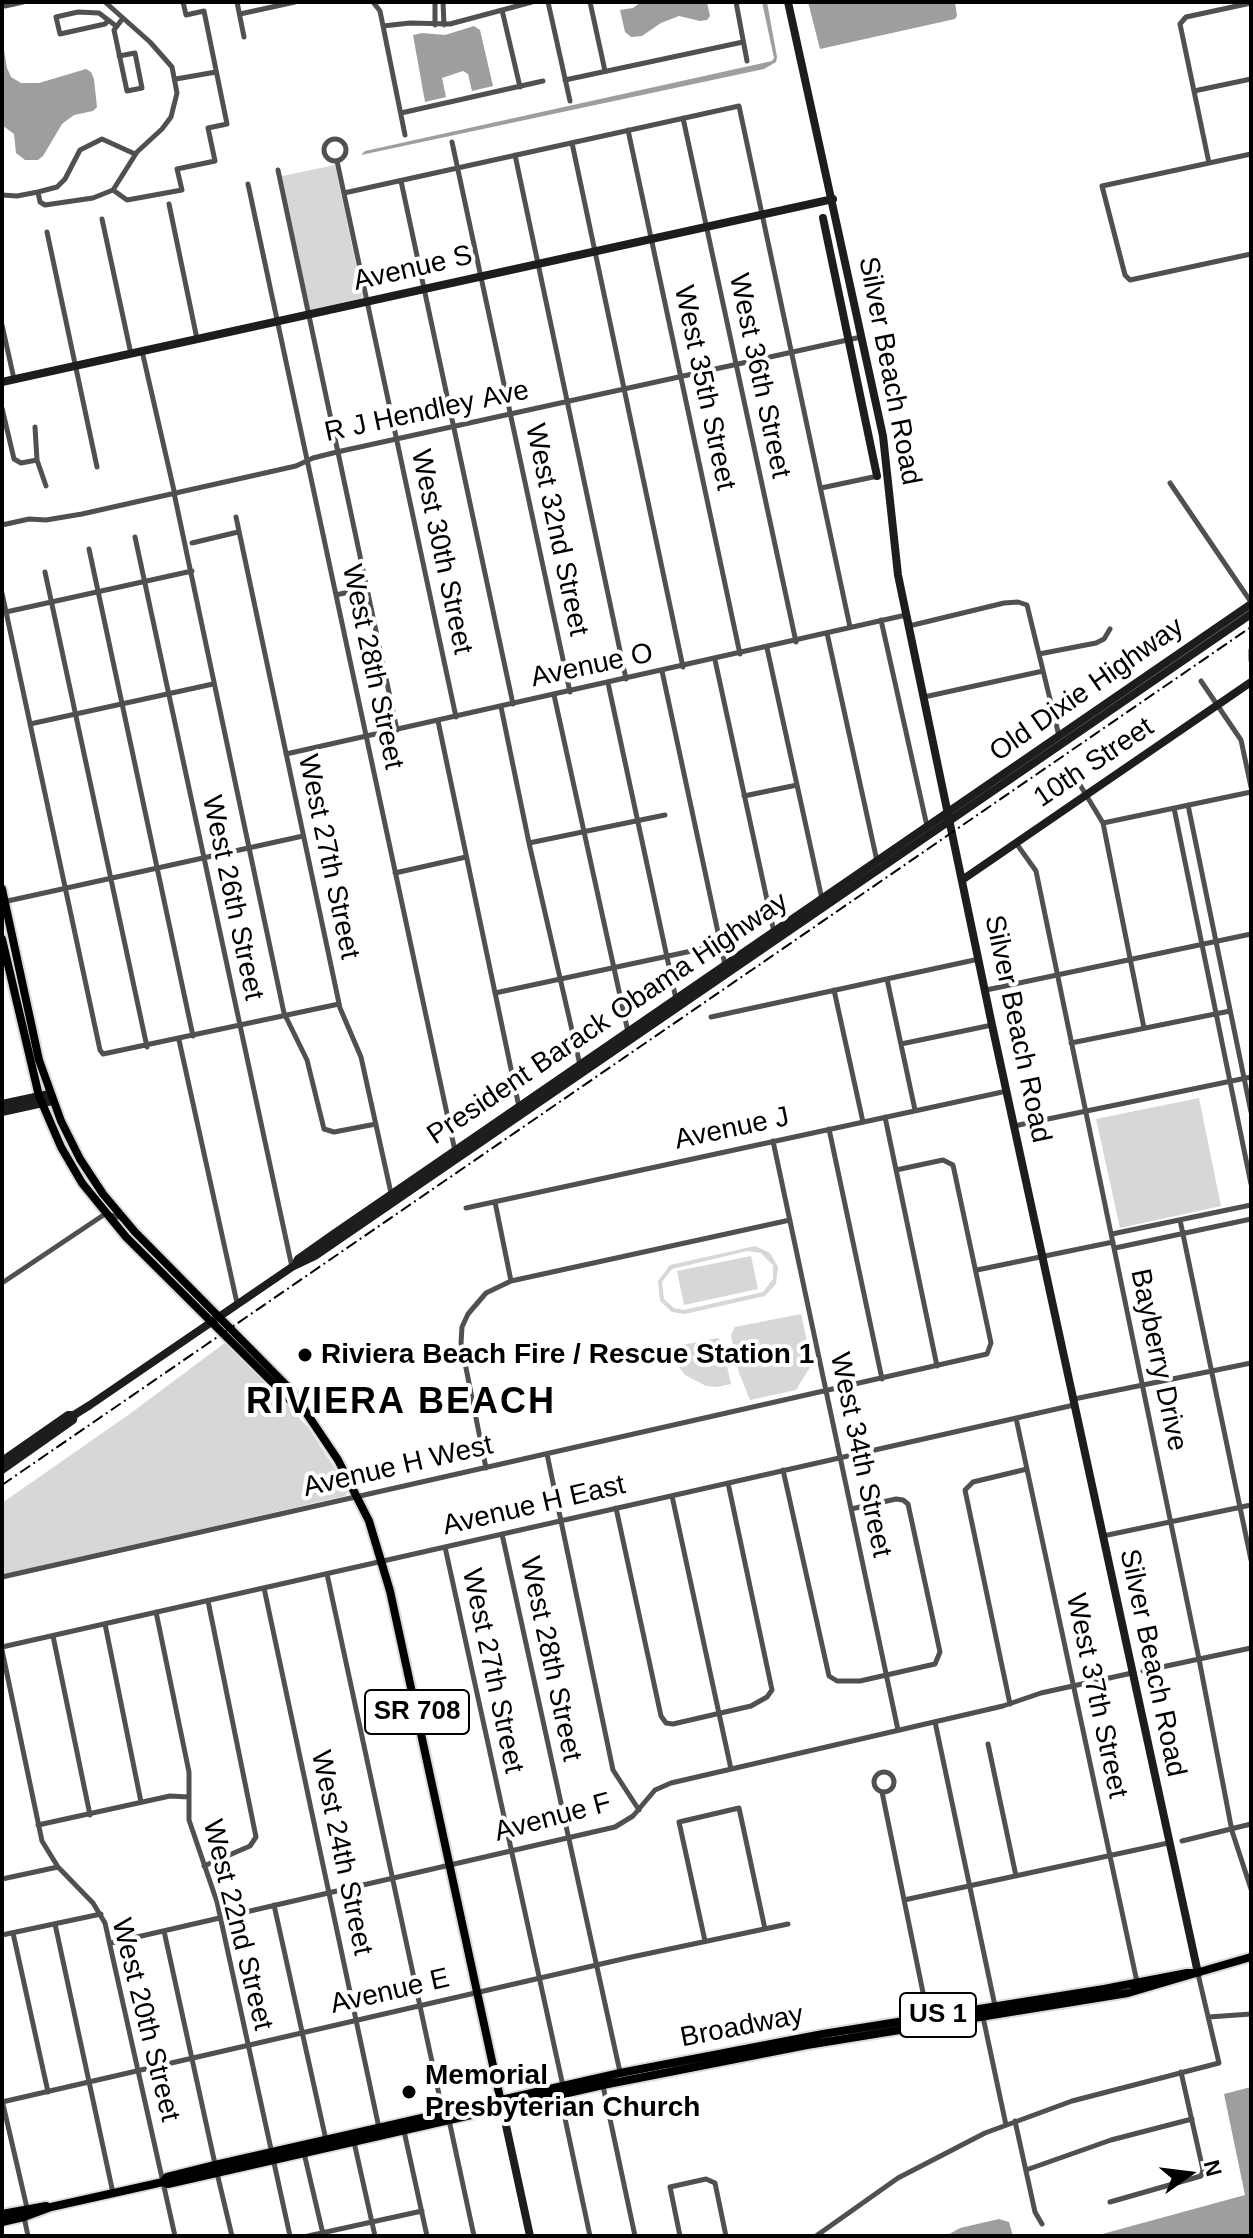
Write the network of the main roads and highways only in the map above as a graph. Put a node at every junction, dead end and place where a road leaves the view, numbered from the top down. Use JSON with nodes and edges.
{"nodes":[{"id":1,"x":2,"y":889,"type":"edge"},
{"id":2,"x":3,"y":902,"type":"edge"},
{"id":3,"x":2,"y":939,"type":"edge"},
{"id":4,"x":215,"y":1320,"type":"junction"},
{"id":5,"x":1251,"y":1957,"type":"edge"},
{"id":6,"x":1197,"y":1973,"type":"junction"},
{"id":7,"x":1104,"y":1989,"type":"junction"},
{"id":8,"x":1060,"y":2005,"type":"junction"},
{"id":9,"x":995,"y":2007,"type":"junction"},
{"id":10,"x":983,"y":2017,"type":"junction"},
{"id":11,"x":645,"y":2068,"type":"junction"},
{"id":12,"x":603,"y":2085,"type":"junction"},
{"id":13,"x":561,"y":2090,"type":"junction"},
{"id":14,"x":501,"y":2104,"type":"junction"},
{"id":15,"x":446,"y":2116,"type":"junction"},
{"id":16,"x":272,"y":2156,"type":"junction"},
{"id":17,"x":26,"y":2213,"type":"junction"},
{"id":18,"x":2,"y":2214,"type":"edge"},
{"id":19,"x":2,"y":2222,"type":"edge"}],
"edges":[{"from":1,"to":2,"type":"main road","number":"SR 708"},
{"from":2,"to":4,"type":"main road","number":"SR 708"},
{"from":3,"to":4,"type":"main road","number":"SR 708"},
{"from":4,"to":14,"type":"main road","number":"SR 708"},
{"from":5,"to":6,"type":"main road","number":"US 1"},
{"from":6,"to":7,"type":"main road","name":"Broadway","number":"US 1"},
{"from":6,"to":8,"type":"main road","name":"Broadway","number":"US 1"},
{"from":7,"to":8,"type":"main road"},
{"from":7,"to":9,"type":"main road","name":"Broadway","number":"US 1"},
{"from":8,"to":10,"type":"main road","name":"Broadway","number":"US 1"},
{"from":9,"to":10,"type":"main road"},
{"from":9,"to":11,"type":"main road","name":"Broadway","number":"US 1"},
{"from":10,"to":12,"type":"main road","name":"Broadway","number":"US 1"},
{"from":11,"to":12,"type":"main road"},
{"from":11,"to":13,"type":"main road","name":"Broadway","number":"US 1"},
{"from":12,"to":13,"type":"main road","name":"Broadway","number":"US 1"},
{"from":13,"to":14,"type":"main road","name":"Broadway","number":"US 1"},
{"from":14,"to":15,"type":"main road","name":"Broadway","number":"US 1"},
{"from":15,"to":16,"type":"main road","name":"Broadway","number":"US 1"},
{"from":15,"to":16,"type":"main road","name":"Broadway","number":"US 1"},
{"from":16,"to":17,"type":"main road","name":"Broadway","number":"US 1"},
{"from":17,"to":18,"type":"main road","name":"Broadway","number":"US 1"},
{"from":17,"to":19,"type":"main road","name":"Broadway","number":"US 1"}]}
